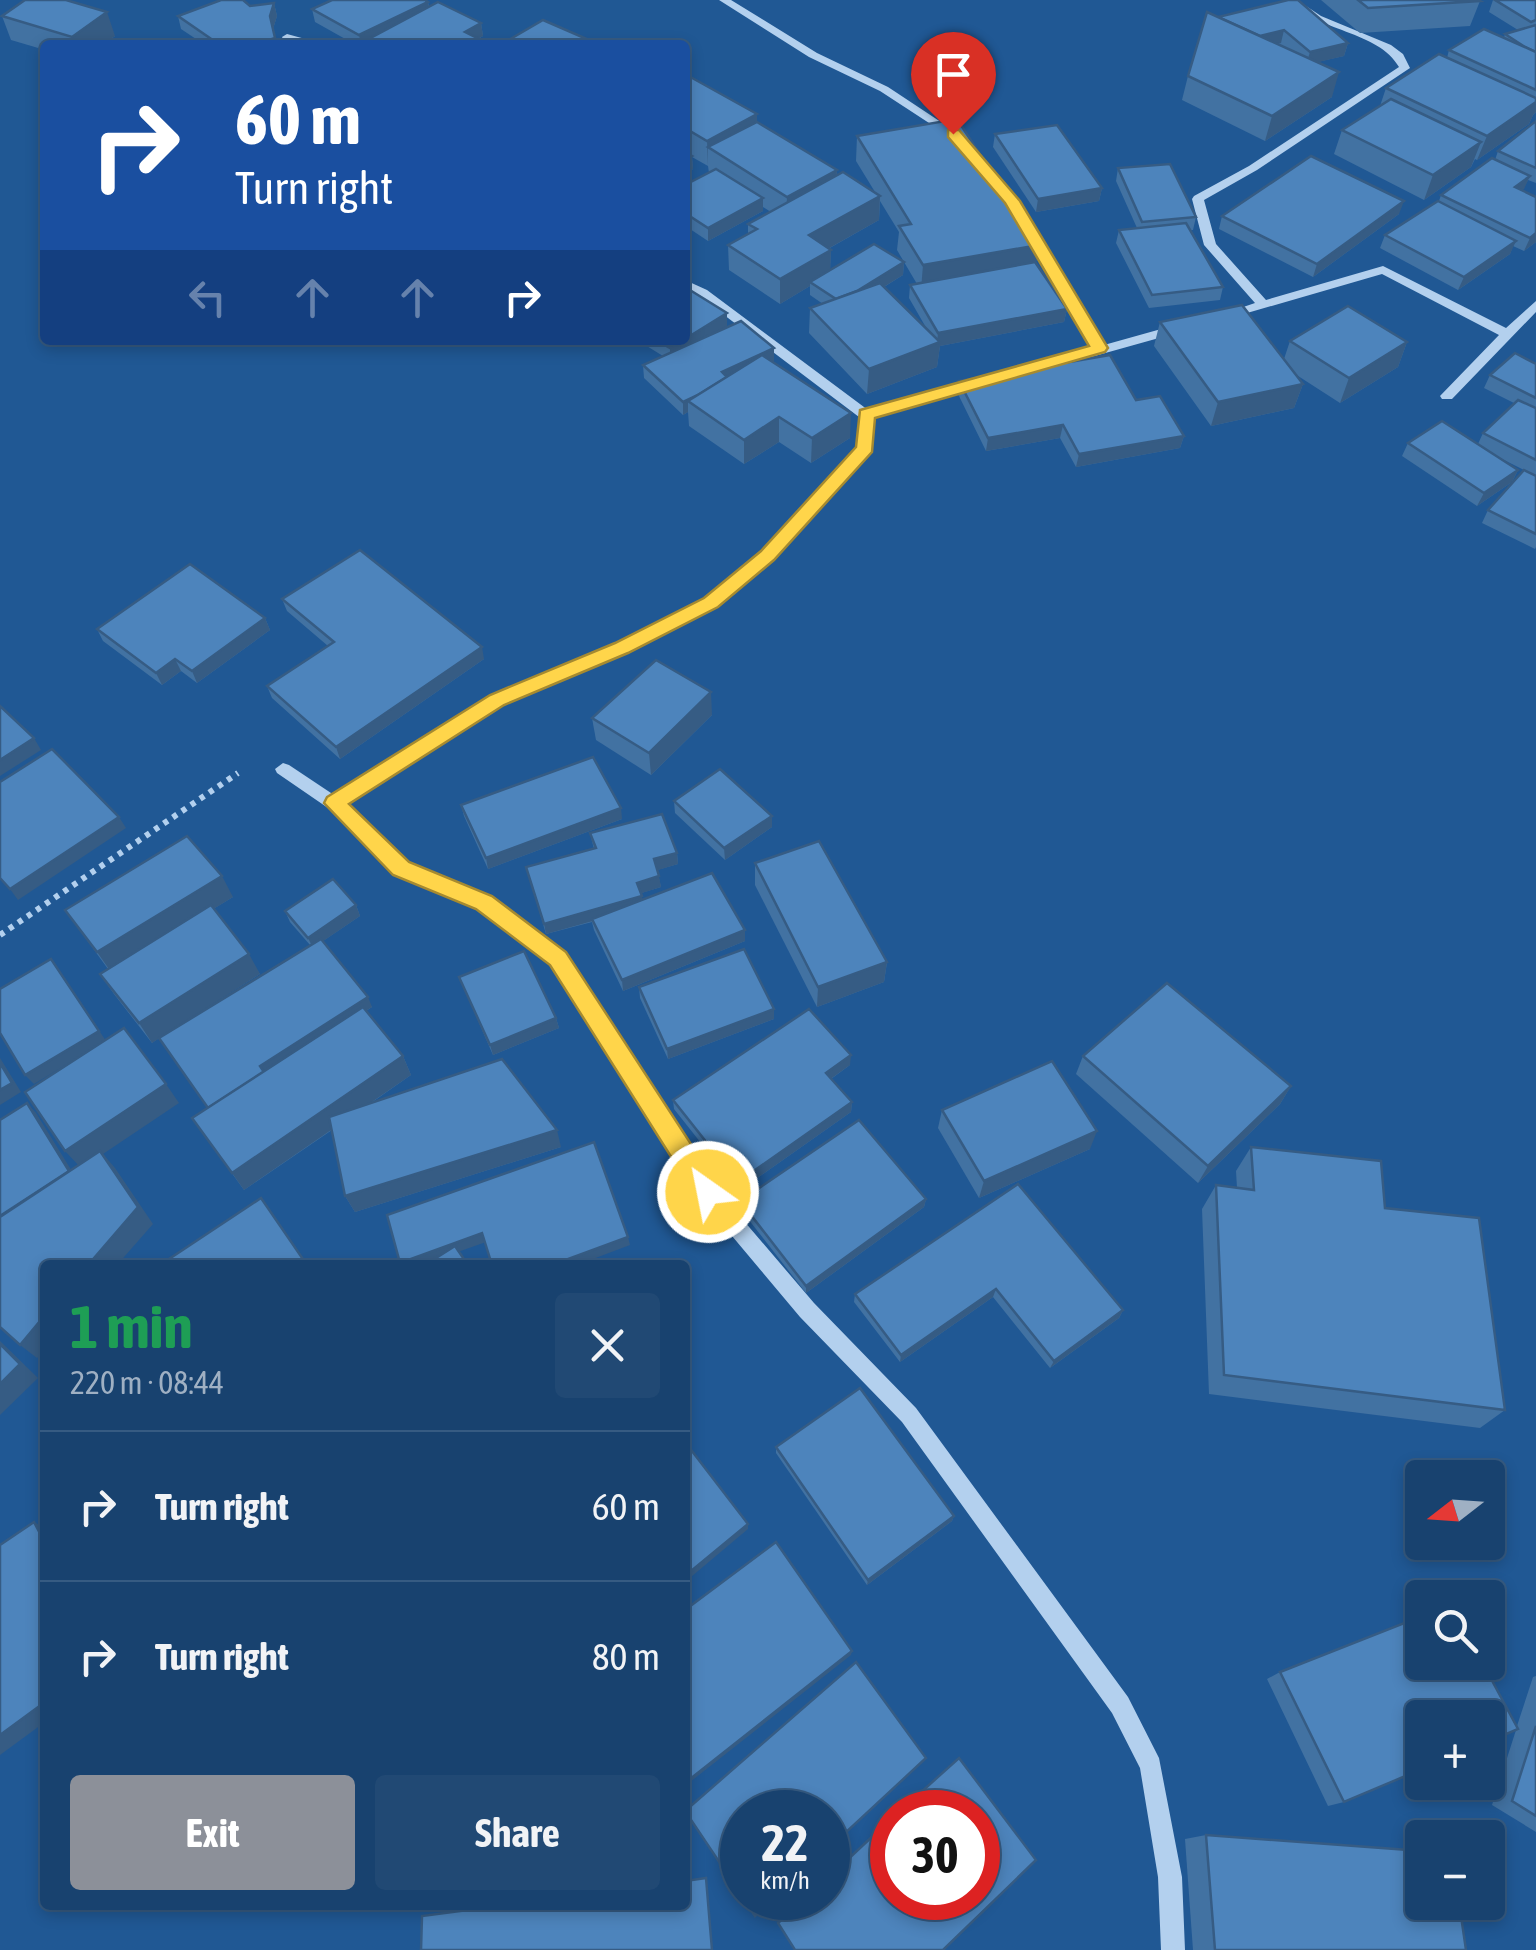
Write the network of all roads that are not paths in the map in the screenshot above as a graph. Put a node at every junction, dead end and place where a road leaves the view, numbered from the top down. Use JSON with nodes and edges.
{"nodes":[{"id":1,"x":724,"y":0,"type":"edge"},
{"id":2,"x":1291,"y":0,"type":"edge"},
{"id":3,"x":288,"y":37,"type":"dead end"},
{"id":4,"x":298,"y":40,"type":"edge"},
{"id":5,"x":965,"y":147,"type":"edge"},
{"id":6,"x":988,"y":174,"type":"edge"},
{"id":7,"x":690,"y":286,"type":"edge"},
{"id":8,"x":1536,"y":305,"type":"edge"},
{"id":9,"x":1264,"y":306,"type":"junction"},
{"id":10,"x":1209,"y":320,"type":"edge"},
{"id":11,"x":1191,"y":324,"type":"edge"},
{"id":12,"x":1506,"y":334,"type":"junction"},
{"id":13,"x":1099,"y":348,"type":"junction"},
{"id":14,"x":1446,"y":396,"type":"dead end"},
{"id":15,"x":866,"y":414,"type":"junction"},
{"id":16,"x":284,"y":769,"type":"road end"},
{"id":17,"x":334,"y":803,"type":"junction"},
{"id":18,"x":1173,"y":1950,"type":"edge"}],
"edges":[{"from":1,"to":5,"type":"street"},
{"from":2,"to":9,"type":"street"},
{"from":3,"to":4,"type":"street"},
{"from":6,"to":13,"type":"street"},
{"from":7,"to":15,"type":"street"},
{"from":8,"to":12,"type":"street"},
{"from":9,"to":10,"type":"street"},
{"from":9,"to":12,"type":"street"},
{"from":11,"to":13,"type":"street"},
{"from":12,"to":14,"type":"street"},
{"from":13,"to":15,"type":"street"},
{"from":15,"to":17,"type":"street"},
{"from":16,"to":17,"type":"street"},
{"from":17,"to":18,"type":"street"}]}
